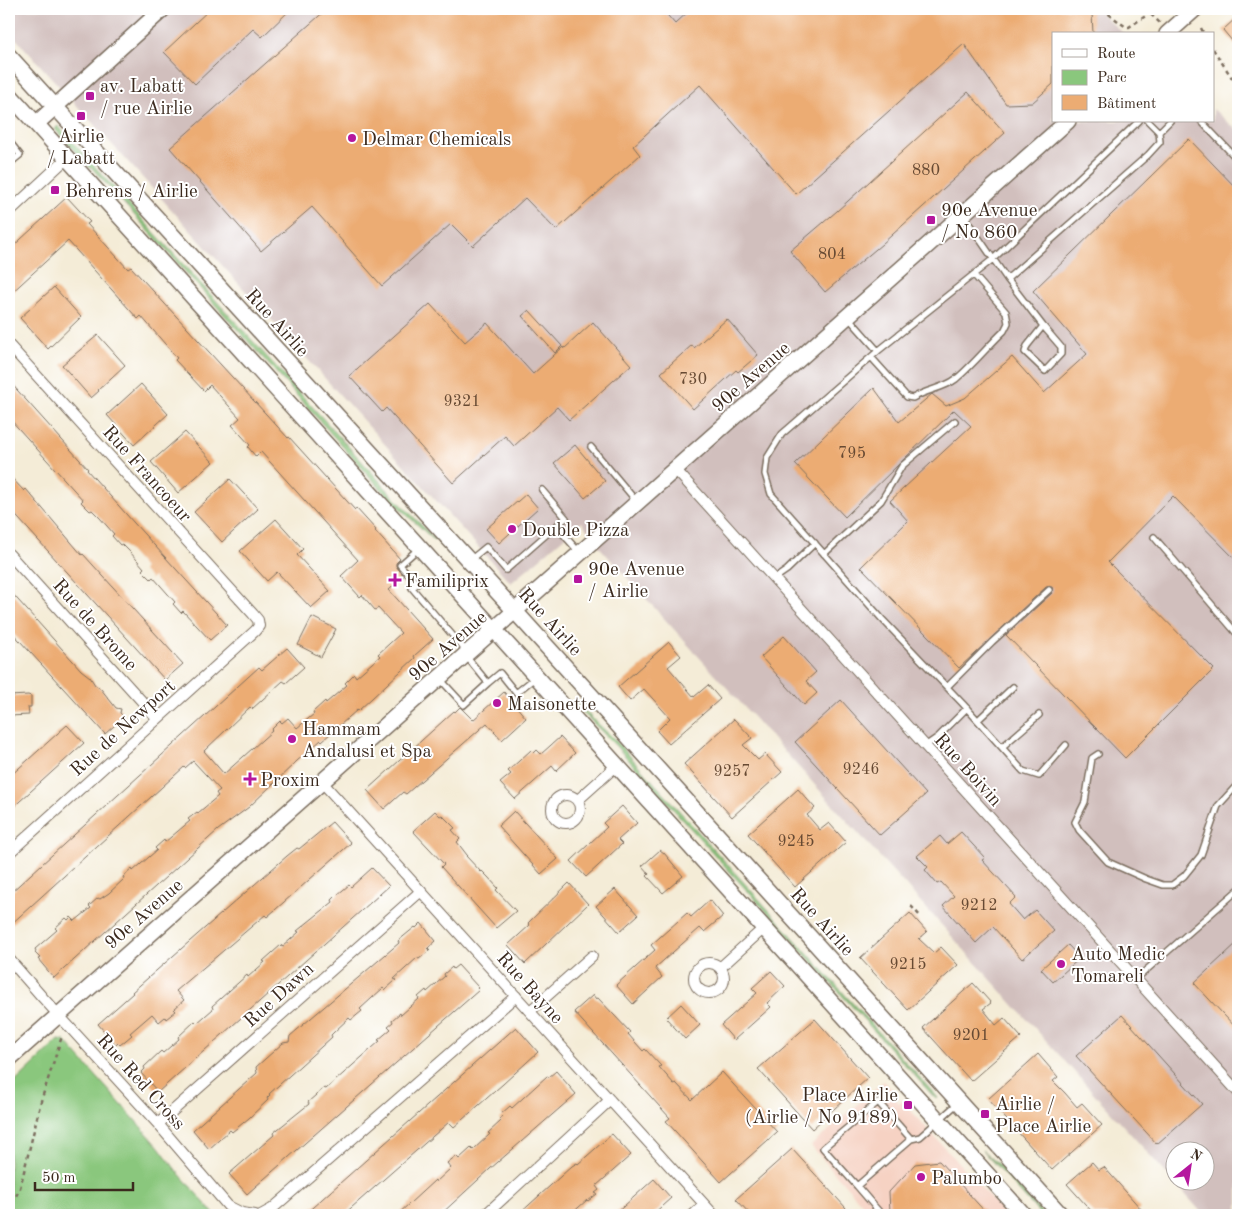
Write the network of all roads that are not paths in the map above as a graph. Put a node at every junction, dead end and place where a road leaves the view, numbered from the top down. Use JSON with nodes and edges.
{"nodes":[{"id":1,"x":163,"y":9,"type":"edge"},
{"id":2,"x":1195,"y":9,"type":"edge"},
{"id":3,"x":1169,"y":32,"type":"edge"},
{"id":4,"x":9,"y":56,"type":"edge"},
{"id":5,"x":11,"y":101,"type":"edge"},
{"id":6,"x":56,"y":107,"type":"junction"},
{"id":7,"x":1067,"y":122,"type":"edge"},
{"id":8,"x":1138,"y":122,"type":"edge"},
{"id":9,"x":1149,"y":122,"type":"edge"},
{"id":10,"x":1169,"y":122,"type":"edge"},
{"id":11,"x":1201,"y":122,"type":"edge"},
{"id":12,"x":36,"y":124,"type":"junction"},
{"id":13,"x":1159,"y":132,"type":"junction"},
{"id":14,"x":9,"y":141,"type":"edge"},
{"id":15,"x":67,"y":158,"type":"junction"},
{"id":16,"x":1238,"y":160,"type":"edge"},
{"id":17,"x":9,"y":164,"type":"edge"},
{"id":18,"x":9,"y":212,"type":"edge"},
{"id":19,"x":963,"y":214,"type":"junction"},
{"id":20,"x":993,"y":259,"type":"junction"},
{"id":21,"x":974,"y":275,"type":"junction"},
{"id":22,"x":1007,"y":279,"type":"junction"},
{"id":23,"x":848,"y":317,"type":"junction"},
{"id":24,"x":1043,"y":326,"type":"junction"},
{"id":25,"x":9,"y":345,"type":"edge"},
{"id":26,"x":878,"y":351,"type":"junction"},
{"id":27,"x":872,"y":357,"type":"junction"},
{"id":28,"x":955,"y":421,"type":"dead end"},
{"id":29,"x":590,"y":447,"type":"dead end"},
{"id":30,"x":675,"y":469,"type":"junction"},
{"id":31,"x":542,"y":490,"type":"dead end"},
{"id":32,"x":638,"y":502,"type":"junction"},
{"id":33,"x":556,"y":526,"type":"junction"},
{"id":34,"x":1154,"y":537,"type":"dead end"},
{"id":35,"x":815,"y":544,"type":"junction"},
{"id":36,"x":420,"y":548,"type":"junction"},
{"id":37,"x":9,"y":554,"type":"edge"},
{"id":38,"x":580,"y":554,"type":"junction"},
{"id":39,"x":824,"y":554,"type":"junction"},
{"id":40,"x":469,"y":561,"type":"junction"},
{"id":41,"x":774,"y":580,"type":"junction"},
{"id":42,"x":1049,"y":590,"type":"dead end"},
{"id":43,"x":515,"y":611,"type":"junction"},
{"id":44,"x":258,"y":626,"type":"joint"},
{"id":45,"x":494,"y":630,"type":"junction"},
{"id":46,"x":1238,"y":635,"type":"edge"},
{"id":47,"x":466,"y":654,"type":"junction"},
{"id":48,"x":536,"y":677,"type":"junction"},
{"id":49,"x":439,"y":678,"type":"junction"},
{"id":50,"x":488,"y":683,"type":"junction"},
{"id":51,"x":947,"y":687,"type":"junction"},
{"id":52,"x":1014,"y":687,"type":"dead end"},
{"id":53,"x":967,"y":708,"type":"junction"},
{"id":54,"x":1039,"y":715,"type":"dead end"},
{"id":55,"x":157,"y":718,"type":"junction"},
{"id":56,"x":978,"y":720,"type":"junction"},
{"id":57,"x":925,"y":746,"type":"junction"},
{"id":58,"x":1066,"y":746,"type":"dead end"},
{"id":59,"x":1002,"y":747,"type":"junction"},
{"id":60,"x":1098,"y":754,"type":"dead end"},
{"id":61,"x":616,"y":766,"type":"junction"},
{"id":62,"x":322,"y":782,"type":"junction"},
{"id":63,"x":1238,"y":784,"type":"edge"},
{"id":64,"x":578,"y":800,"type":"dead end"},
{"id":65,"x":9,"y":853,"type":"edge"},
{"id":66,"x":1238,"y":890,"type":"edge"},
{"id":67,"x":421,"y":891,"type":"junction"},
{"id":68,"x":764,"y":928,"type":"junction"},
{"id":69,"x":592,"y":956,"type":"dead end"},
{"id":70,"x":9,"y":959,"type":"edge"},
{"id":71,"x":721,"y":967,"type":"dead end"},
{"id":72,"x":1136,"y":979,"type":"junction"},
{"id":73,"x":516,"y":996,"type":"junction"},
{"id":74,"x":530,"y":1011,"type":"junction"},
{"id":75,"x":58,"y":1015,"type":"junction"},
{"id":76,"x":9,"y":1059,"type":"edge"},
{"id":77,"x":1238,"y":1092,"type":"edge"},
{"id":78,"x":610,"y":1100,"type":"junction"},
{"id":79,"x":959,"y":1102,"type":"junction"},
{"id":80,"x":938,"y":1120,"type":"junction"},
{"id":81,"x":158,"y":1124,"type":"junction"},
{"id":82,"x":911,"y":1139,"type":"junction"},
{"id":83,"x":857,"y":1186,"type":"junction"},
{"id":84,"x":704,"y":1205,"type":"junction"},
{"id":85,"x":1021,"y":1214,"type":"edge"},
{"id":86,"x":255,"y":1215,"type":"edge"},
{"id":87,"x":261,"y":1215,"type":"edge"},
{"id":88,"x":484,"y":1215,"type":"edge"},
{"id":89,"x":693,"y":1215,"type":"edge"},
{"id":90,"x":714,"y":1215,"type":"edge"},
{"id":91,"x":882,"y":1215,"type":"edge"},
{"id":92,"x":1061,"y":1215,"type":"edge"}],
"edges":[{"from":1,"to":6,"type":"main road"},
{"from":2,"to":3,"type":"main road"},
{"from":4,"to":6,"type":"main road","name":"Rue Airlie"},
{"from":5,"to":12,"type":"main road"},
{"from":6,"to":12,"type":"main road"},
{"from":6,"to":40,"type":"main road","name":"Rue Airlie"},
{"from":7,"to":19,"type":"main road","name":"90e Avenue"},
{"from":8,"to":20,"type":"lane"},
{"from":9,"to":13,"type":"lane"},
{"from":10,"to":13,"type":"lane"},
{"from":11,"to":16,"type":"lane"},
{"from":12,"to":15,"type":"main road"},
{"from":13,"to":22,"type":"lane"},
{"from":14,"to":17,"type":"lane"},
{"from":15,"to":18,"type":"street"},
{"from":15,"to":36,"type":"main road"},
{"from":19,"to":20,"type":"lane"},
{"from":19,"to":23,"type":"main road","name":"90e Avenue"},
{"from":20,"to":21,"type":"lane"},
{"from":20,"to":22,"type":"lane"},
{"from":21,"to":26,"type":"lane"},
{"from":21,"to":27,"type":"lane"},
{"from":22,"to":24,"type":"lane"},
{"from":23,"to":26,"type":"lane"},
{"from":23,"to":30,"type":"main road","name":"90e Avenue"},
{"from":24,"to":24,"type":"lane"},
{"from":25,"to":44,"type":"street","name":"Rue Francoeur"},
{"from":26,"to":27,"type":"lane"},
{"from":27,"to":35,"type":"lane"},
{"from":28,"to":39,"type":"lane"},
{"from":29,"to":32,"type":"lane"},
{"from":30,"to":32,"type":"main road","name":"90e Avenue"},
{"from":30,"to":41,"type":"street","name":"Rue Boivin"},
{"from":31,"to":33,"type":"lane"},
{"from":32,"to":38,"type":"main road","name":"90e Avenue"},
{"from":33,"to":38,"type":"lane"},
{"from":33,"to":40,"type":"lane"},
{"from":34,"to":46,"type":"lane"},
{"from":35,"to":39,"type":"lane"},
{"from":35,"to":41,"type":"lane"},
{"from":36,"to":45,"type":"main road"},
{"from":36,"to":47,"type":"lane"},
{"from":37,"to":55,"type":"street","name":"Rue de Brome"},
{"from":38,"to":43,"type":"main road","name":"90e Avenue"},
{"from":39,"to":51,"type":"lane"},
{"from":40,"to":43,"type":"main road","name":"Rue Airlie"},
{"from":41,"to":57,"type":"street","name":"Rue Boivin"},
{"from":42,"to":51,"type":"lane"},
{"from":43,"to":45,"type":"main road","name":"90e Avenue"},
{"from":43,"to":79,"type":"main road","name":"Rue Airlie"},
{"from":44,"to":55,"type":"street","name":"Rue de Newport"},
{"from":45,"to":47,"type":"main road","name":"90e Avenue"},
{"from":45,"to":48,"type":"main road"},
{"from":47,"to":49,"type":"main road","name":"90e Avenue"},
{"from":47,"to":50,"type":"lane"},
{"from":48,"to":50,"type":"lane"},
{"from":48,"to":61,"type":"main road"},
{"from":49,"to":50,"type":"lane"},
{"from":49,"to":62,"type":"main road","name":"90e Avenue"},
{"from":51,"to":53,"type":"lane"},
{"from":52,"to":56,"type":"lane"},
{"from":53,"to":56,"type":"lane"},
{"from":53,"to":57,"type":"lane"},
{"from":54,"to":59,"type":"lane"},
{"from":55,"to":65,"type":"street","name":"Rue de Newport"},
{"from":56,"to":59,"type":"lane"},
{"from":57,"to":72,"type":"street","name":"Rue Boivin"},
{"from":58,"to":59,"type":"lane"},
{"from":60,"to":63,"type":"lane"},
{"from":61,"to":64,"type":"street"},
{"from":61,"to":68,"type":"main road"},
{"from":62,"to":67,"type":"street","name":"Rue Bayne"},
{"from":62,"to":75,"type":"main road","name":"90e Avenue"},
{"from":66,"to":72,"type":"lane"},
{"from":67,"to":73,"type":"street","name":"Rue Bayne"},
{"from":67,"to":81,"type":"street","name":"Rue Dawn"},
{"from":68,"to":71,"type":"street"},
{"from":68,"to":80,"type":"main road"},
{"from":69,"to":74,"type":"street"},
{"from":70,"to":75,"type":"street","name":"Rue Red Cross"},
{"from":72,"to":77,"type":"street","name":"Rue Boivin"},
{"from":73,"to":74,"type":"street","name":"Rue Bayne"},
{"from":73,"to":87,"type":"street"},
{"from":74,"to":78,"type":"street","name":"Rue Bayne"},
{"from":75,"to":76,"type":"main road","name":"90e Avenue"},
{"from":75,"to":81,"type":"street","name":"Rue Red Cross"},
{"from":78,"to":84,"type":"street","name":"Rue Bayne"},
{"from":78,"to":88,"type":"street"},
{"from":79,"to":80,"type":"lane"},
{"from":79,"to":92,"type":"main road","name":"Rue Airlie"},
{"from":80,"to":82,"type":"lane"},
{"from":80,"to":85,"type":"main road"},
{"from":81,"to":86,"type":"street","name":"Rue Red Cross"},
{"from":82,"to":83,"type":"lane"},
{"from":82,"to":83,"type":"lane"},
{"from":83,"to":91,"type":"lane"},
{"from":84,"to":89,"type":"street"},
{"from":84,"to":90,"type":"street","name":"Rue Bayne"}]}
